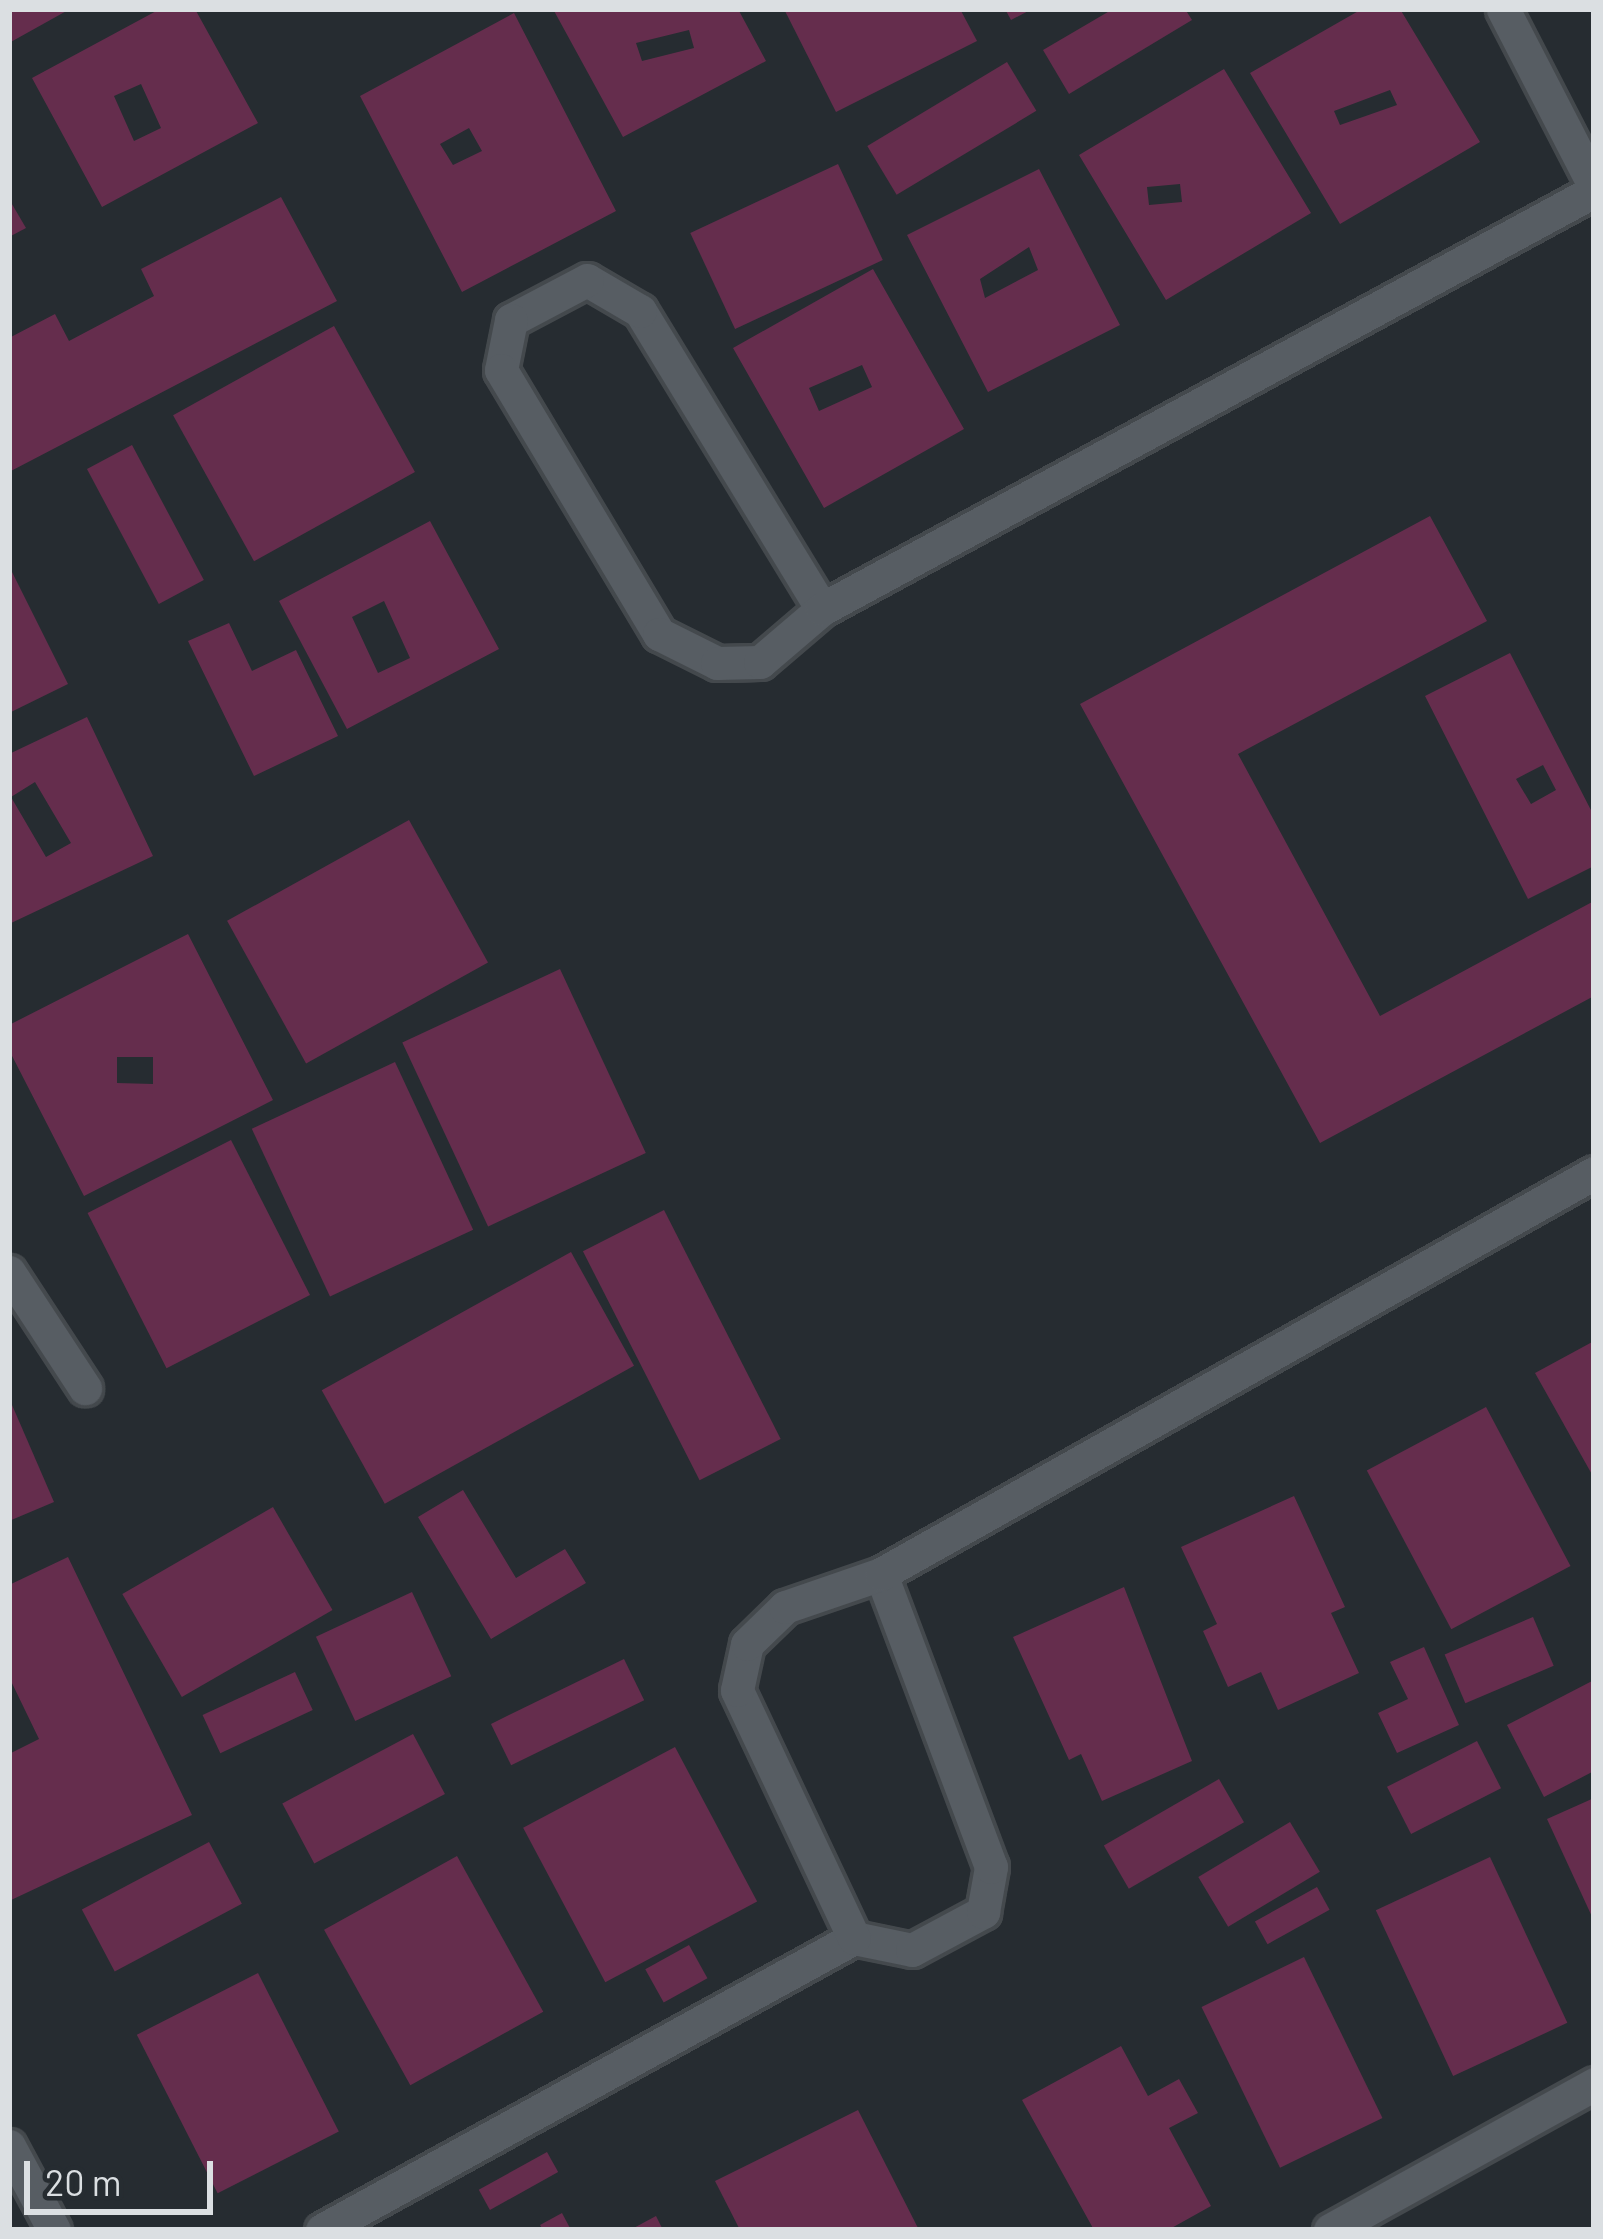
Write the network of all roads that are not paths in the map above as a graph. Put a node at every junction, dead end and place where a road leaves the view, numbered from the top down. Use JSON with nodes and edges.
{"nodes":[{"id":1,"x":1503,"y":9,"type":"edge"},
{"id":2,"x":1594,"y":188,"type":"edge"},
{"id":3,"x":822,"y":609,"type":"junction"},
{"id":4,"x":1594,"y":1173,"type":"edge"},
{"id":5,"x":9,"y":1272,"type":"edge"},
{"id":6,"x":85,"y":1388,"type":"dead end"},
{"id":7,"x":881,"y":1574,"type":"junction"},
{"id":8,"x":854,"y":1937,"type":"junction"},
{"id":9,"x":1594,"y":2084,"type":"edge"},
{"id":10,"x":9,"y":2146,"type":"edge"},
{"id":11,"x":54,"y":2230,"type":"edge"},
{"id":12,"x":322,"y":2230,"type":"edge"},
{"id":13,"x":1330,"y":2230,"type":"edge"}],
"edges":[{"from":1,"to":2,"type":"street"},
{"from":2,"to":3,"type":"street"},
{"from":3,"to":3,"type":"street"},
{"from":4,"to":7,"type":"street"},
{"from":5,"to":6,"type":"street"},
{"from":7,"to":8,"type":"street"},
{"from":7,"to":8,"type":"street"},
{"from":8,"to":12,"type":"street"},
{"from":9,"to":13,"type":"street"},
{"from":10,"to":11,"type":"street"}]}
